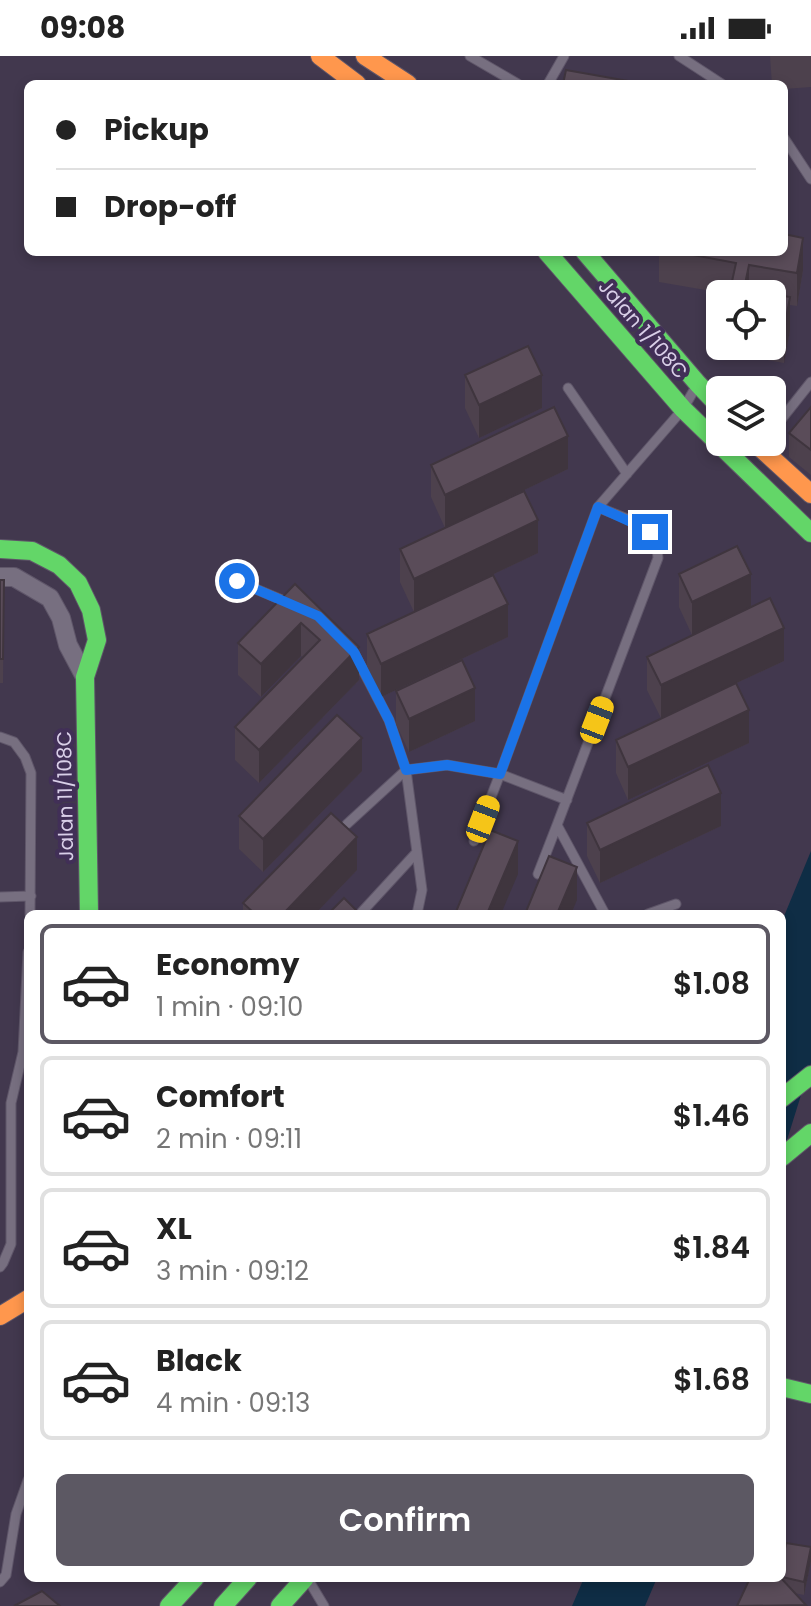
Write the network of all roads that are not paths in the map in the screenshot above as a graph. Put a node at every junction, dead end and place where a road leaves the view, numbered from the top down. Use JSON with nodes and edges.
{"nodes":[{"id":1,"x":320,"y":56,"type":"edge"},
{"id":2,"x":365,"y":56,"type":"edge"},
{"id":3,"x":470,"y":56,"type":"edge"},
{"id":4,"x":564,"y":56,"type":"edge"},
{"id":5,"x":679,"y":56,"type":"edge"},
{"id":6,"x":352,"y":80,"type":"edge"},
{"id":7,"x":402,"y":80,"type":"edge"},
{"id":8,"x":511,"y":80,"type":"edge"},
{"id":9,"x":550,"y":80,"type":"edge"},
{"id":10,"x":716,"y":80,"type":"edge"},
{"id":11,"x":788,"y":144,"type":"edge"},
{"id":12,"x":811,"y":179,"type":"edge"},
{"id":13,"x":550,"y":256,"type":"edge"},
{"id":14,"x":588,"y":256,"type":"edge"},
{"id":15,"x":811,"y":382,"type":"edge"},
{"id":16,"x":698,"y":384,"type":"junction"},
{"id":17,"x":568,"y":388,"type":"dead end"},
{"id":18,"x":706,"y":392,"type":"edge"},
{"id":19,"x":683,"y":409,"type":"junction"},
{"id":20,"x":786,"y":413,"type":"edge"},
{"id":21,"x":769,"y":456,"type":"edge"},
{"id":22,"x":627,"y":474,"type":"junction"},
{"id":23,"x":811,"y":494,"type":"edge"},
{"id":24,"x":598,"y":507,"type":"junction"},
{"id":25,"x":811,"y":533,"type":"edge"},
{"id":26,"x":0,"y":549,"type":"edge"},
{"id":27,"x":0,"y":577,"type":"edge"},
{"id":28,"x":237,"y":581,"type":"dead end"},
{"id":29,"x":304,"y":610,"type":"edge"},
{"id":30,"x":345,"y":643,"type":"edge"},
{"id":31,"x":85,"y":677,"type":"junction"},
{"id":32,"x":0,"y":737,"type":"edge"},
{"id":33,"x":406,"y":770,"type":"junction"},
{"id":34,"x":500,"y":774,"type":"junction"},
{"id":35,"x":567,"y":800,"type":"junction"},
{"id":36,"x":347,"y":824,"type":"edge"},
{"id":37,"x":557,"y":825,"type":"junction"},
{"id":38,"x":474,"y":841,"type":"dead end"},
{"id":39,"x":417,"y":852,"type":"junction"},
{"id":40,"x":538,"y":874,"type":"edge"},
{"id":41,"x":31,"y":896,"type":"junction"},
{"id":42,"x":0,"y":897,"type":"edge"},
{"id":43,"x":676,"y":904,"type":"dead end"},
{"id":44,"x":30,"y":910,"type":"edge"},
{"id":45,"x":89,"y":910,"type":"edge"},
{"id":46,"x":364,"y":910,"type":"edge"},
{"id":47,"x":418,"y":910,"type":"edge"},
{"id":48,"x":603,"y":910,"type":"edge"},
{"id":49,"x":659,"y":910,"type":"edge"},
{"id":50,"x":24,"y":1032,"type":"edge"},
{"id":51,"x":811,"y":1075,"type":"edge"},
{"id":52,"x":786,"y":1095,"type":"edge"},
{"id":53,"x":811,"y":1133,"type":"edge"},
{"id":54,"x":786,"y":1154,"type":"edge"},
{"id":55,"x":0,"y":1267,"type":"edge"},
{"id":56,"x":24,"y":1301,"type":"edge"},
{"id":57,"x":0,"y":1316,"type":"edge"},
{"id":58,"x":786,"y":1388,"type":"edge"},
{"id":59,"x":811,"y":1394,"type":"edge"},
{"id":60,"x":24,"y":1491,"type":"edge"},
{"id":61,"x":0,"y":1582,"type":"edge"},
{"id":62,"x":191,"y":1582,"type":"edge"},
{"id":63,"x":244,"y":1582,"type":"edge"},
{"id":64,"x":303,"y":1582,"type":"edge"},
{"id":65,"x":309,"y":1582,"type":"edge"},
{"id":66,"x":169,"y":1606,"type":"edge"},
{"id":67,"x":223,"y":1606,"type":"edge"},
{"id":68,"x":280,"y":1606,"type":"edge"},
{"id":69,"x":324,"y":1606,"type":"edge"}],
"edges":[{"from":1,"to":6,"type":"main road"},
{"from":2,"to":7,"type":"main road"},
{"from":3,"to":8,"type":"lane"},
{"from":4,"to":9,"type":"lane"},
{"from":5,"to":10,"type":"lane"},
{"from":11,"to":12,"type":"lane"},
{"from":13,"to":19,"type":"main road","name":"Jalan 1/108C"},
{"from":14,"to":16,"type":"main road","name":"Jalan 1/108C"},
{"from":15,"to":20,"type":"lane"},
{"from":16,"to":18,"type":"main road","name":"Jalan 1/108C"},
{"from":16,"to":19,"type":"lane"},
{"from":17,"to":22,"type":"lane"},
{"from":19,"to":22,"type":"lane"},
{"from":19,"to":25,"type":"main road","name":"Jalan 1/108C"},
{"from":21,"to":23,"type":"main road"},
{"from":22,"to":24,"type":"lane"},
{"from":24,"to":34,"type":"lane"},
{"from":24,"to":35,"type":"lane"},
{"from":26,"to":31,"type":"main road","name":"Jalan 11/108C"},
{"from":27,"to":31,"type":"street","name":"Jalan 11/108C"},
{"from":28,"to":29,"type":"lane"},
{"from":30,"to":33,"type":"lane"},
{"from":31,"to":45,"type":"main road","name":"Jalan 11/108C"},
{"from":32,"to":41,"type":"lane"},
{"from":33,"to":34,"type":"lane"},
{"from":33,"to":36,"type":"lane"},
{"from":33,"to":39,"type":"lane"},
{"from":34,"to":35,"type":"lane"},
{"from":34,"to":38,"type":"lane"},
{"from":35,"to":37,"type":"lane"},
{"from":37,"to":40,"type":"lane"},
{"from":37,"to":48,"type":"lane"},
{"from":39,"to":46,"type":"lane"},
{"from":39,"to":47,"type":"lane"},
{"from":41,"to":42,"type":"lane"},
{"from":41,"to":44,"type":"lane"},
{"from":43,"to":49,"type":"lane"},
{"from":50,"to":55,"type":"lane"},
{"from":51,"to":52,"type":"main road"},
{"from":53,"to":54,"type":"main road"},
{"from":56,"to":57,"type":"main road"},
{"from":58,"to":59,"type":"main road"},
{"from":60,"to":61,"type":"lane"},
{"from":62,"to":66,"type":"main road"},
{"from":63,"to":67,"type":"main road"},
{"from":64,"to":68,"type":"main road"},
{"from":65,"to":69,"type":"lane"}]}
